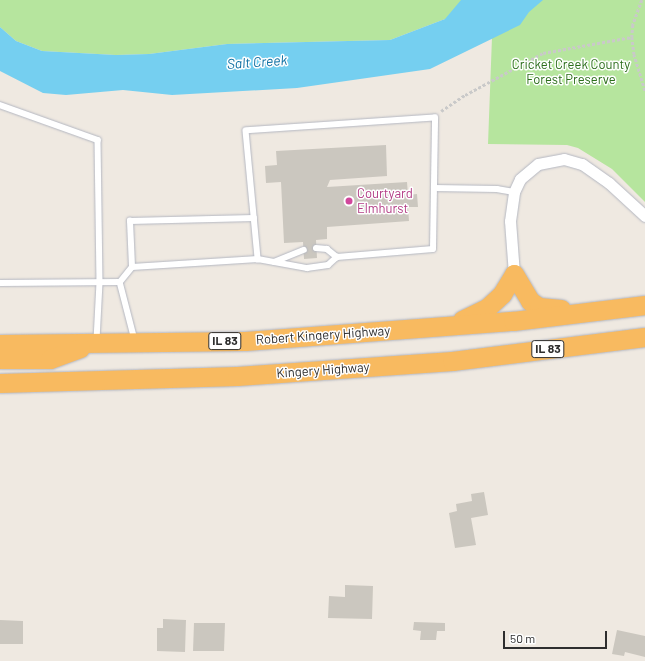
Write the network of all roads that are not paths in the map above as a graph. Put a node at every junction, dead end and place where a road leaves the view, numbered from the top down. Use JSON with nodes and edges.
{"nodes":[{"id":1,"x":0,"y":105,"type":"edge"},
{"id":2,"x":434,"y":188,"type":"junction"},
{"id":3,"x":514,"y":192,"type":"junction"},
{"id":4,"x":645,"y":216,"type":"edge"},
{"id":5,"x":254,"y":218,"type":"junction"},
{"id":6,"x":316,"y":248,"type":"dead end"},
{"id":7,"x":304,"y":250,"type":"dead end"},
{"id":8,"x":337,"y":257,"type":"junction"},
{"id":9,"x":258,"y":259,"type":"junction"},
{"id":10,"x":274,"y":262,"type":"junction"},
{"id":11,"x":132,"y":267,"type":"junction"},
{"id":12,"x":514,"y":274,"type":"junction"},
{"id":13,"x":120,"y":282,"type":"junction"},
{"id":14,"x":0,"y":283,"type":"edge"},
{"id":15,"x":100,"y":283,"type":"junction"},
{"id":16,"x":645,"y":305,"type":"edge"},
{"id":17,"x":596,"y":311,"type":"junction"},
{"id":18,"x":449,"y":325,"type":"junction"},
{"id":19,"x":645,"y":338,"type":"edge"},
{"id":20,"x":136,"y":342,"type":"junction"},
{"id":21,"x":97,"y":343,"type":"junction"},
{"id":22,"x":0,"y":344,"type":"edge"},
{"id":23,"x":0,"y":359,"type":"edge"},
{"id":24,"x":0,"y":383,"type":"edge"}],
"edges":[{"from":1,"to":15,"type":"lane"},
{"from":2,"to":3,"type":"lane"},
{"from":2,"to":5,"type":"lane"},
{"from":2,"to":8,"type":"lane"},
{"from":3,"to":4,"type":"street"},
{"from":3,"to":12,"type":"street"},
{"from":5,"to":9,"type":"lane"},
{"from":5,"to":11,"type":"lane"},
{"from":6,"to":8,"type":"lane"},
{"from":7,"to":10,"type":"lane"},
{"from":8,"to":10,"type":"lane"},
{"from":9,"to":10,"type":"lane"},
{"from":9,"to":11,"type":"lane"},
{"from":11,"to":13,"type":"lane"},
{"from":12,"to":17,"type":"highway"},
{"from":12,"to":18,"type":"highway"},
{"from":13,"to":15,"type":"lane"},
{"from":13,"to":20,"type":"lane"},
{"from":14,"to":15,"type":"lane"},
{"from":15,"to":21,"type":"lane"},
{"from":16,"to":17,"type":"highway","name":"Robert Kingery Highway","number":"IL 83"},
{"from":17,"to":18,"type":"highway","name":"Robert Kingery Highway","number":"IL 83"},
{"from":18,"to":20,"type":"highway","name":"Robert Kingery Highway","number":"IL 83"},
{"from":19,"to":24,"type":"highway","name":"Kingery Highway","number":"IL 83"},
{"from":20,"to":21,"type":"highway","name":"Robert Kingery Highway","number":"IL 83"},
{"from":21,"to":22,"type":"highway","name":"Robert Kingery Highway","number":"IL 83"},
{"from":21,"to":23,"type":"highway"}]}
